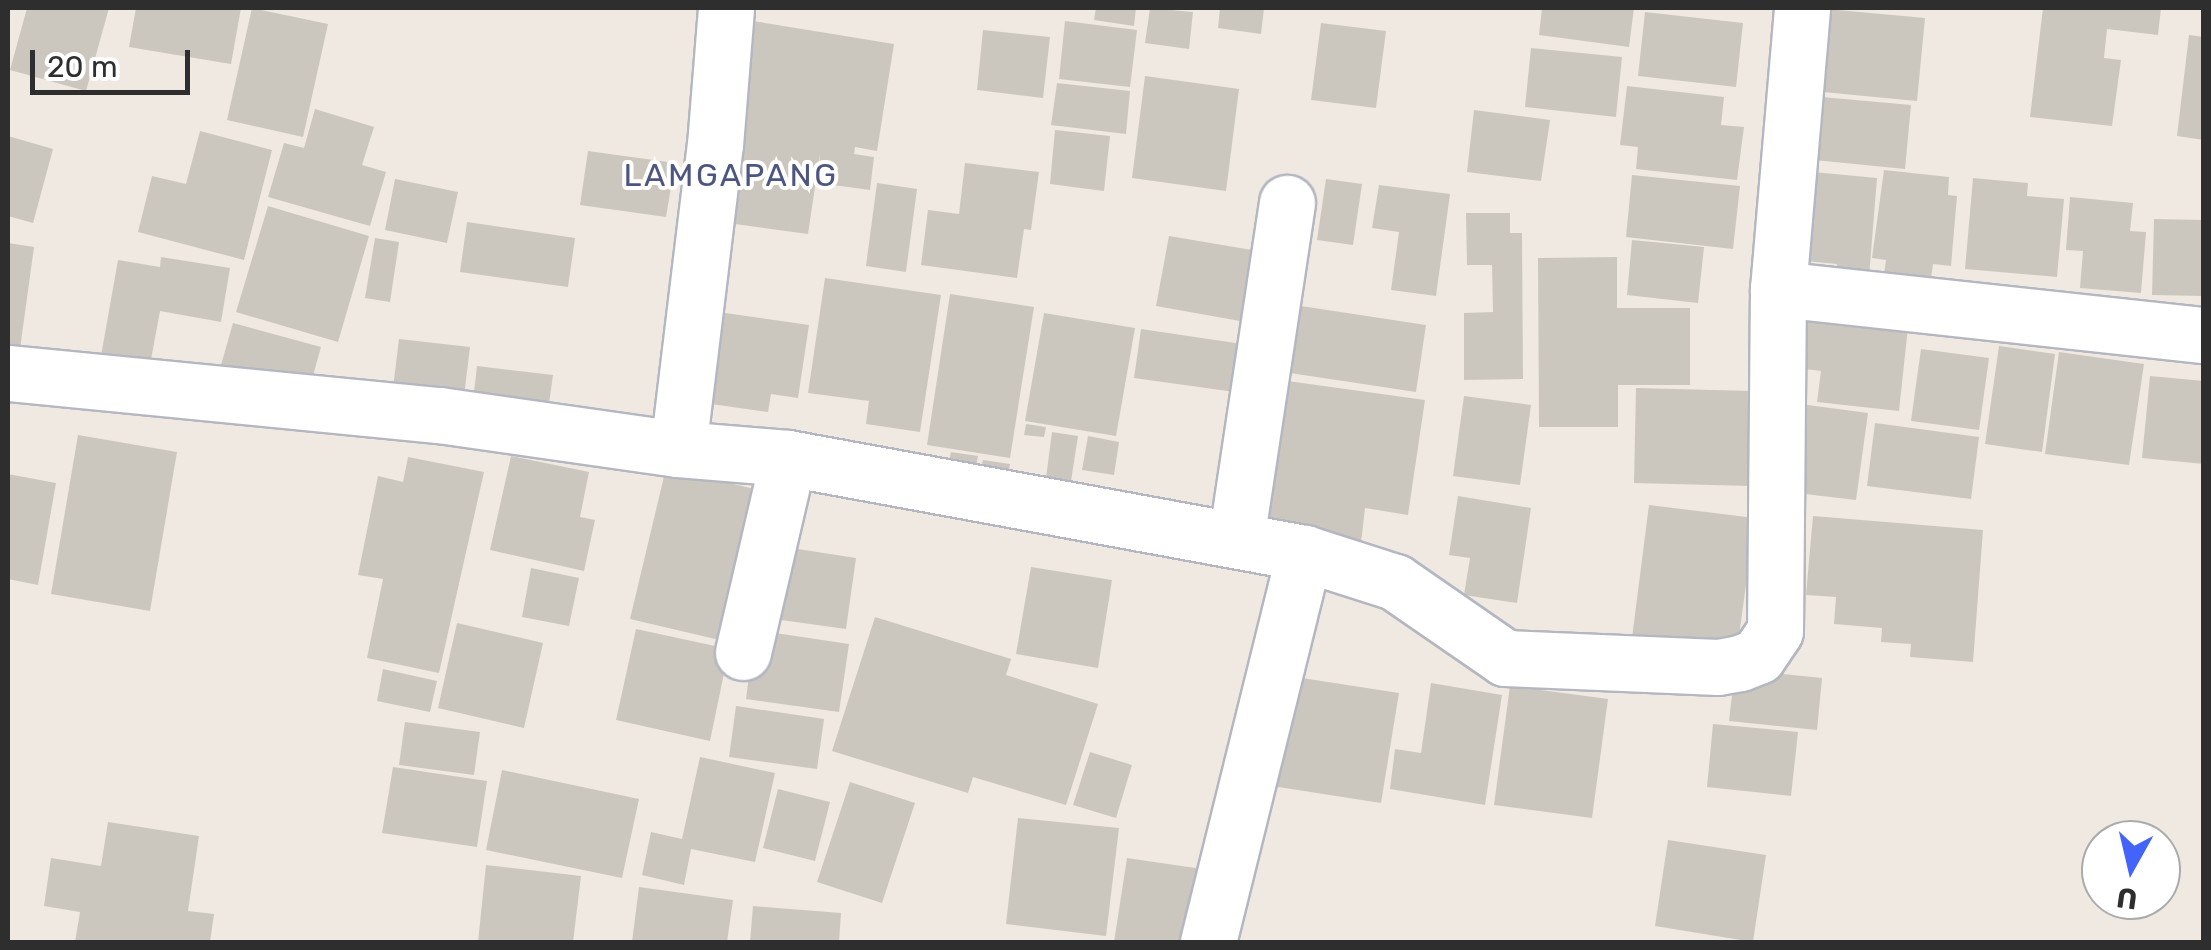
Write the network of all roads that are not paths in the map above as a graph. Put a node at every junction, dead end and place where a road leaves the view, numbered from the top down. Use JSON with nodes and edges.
{"nodes":[{"id":1,"x":724,"y":8,"type":"edge"},
{"id":2,"x":1802,"y":8,"type":"edge"},
{"id":3,"x":1287,"y":203,"type":"dead end"},
{"id":4,"x":1778,"y":289,"type":"junction"},
{"id":5,"x":2204,"y":334,"type":"edge"},
{"id":6,"x":8,"y":373,"type":"edge"},
{"id":7,"x":678,"y":450,"type":"junction"},
{"id":8,"x":788,"y":458,"type":"junction"},
{"id":9,"x":1236,"y":540,"type":"junction"},
{"id":10,"x":1304,"y":553,"type":"junction"},
{"id":11,"x":743,"y":652,"type":"dead end"},
{"id":12,"x":1208,"y":942,"type":"edge"}],
"edges":[{"from":1,"to":7,"type":"street"},
{"from":2,"to":4,"type":"street"},
{"from":3,"to":9,"type":"street"},
{"from":4,"to":5,"type":"street"},
{"from":4,"to":10,"type":"street"},
{"from":6,"to":7,"type":"street"},
{"from":7,"to":8,"type":"street"},
{"from":8,"to":9,"type":"street"},
{"from":8,"to":11,"type":"street"},
{"from":9,"to":10,"type":"street"},
{"from":10,"to":12,"type":"street"}]}
